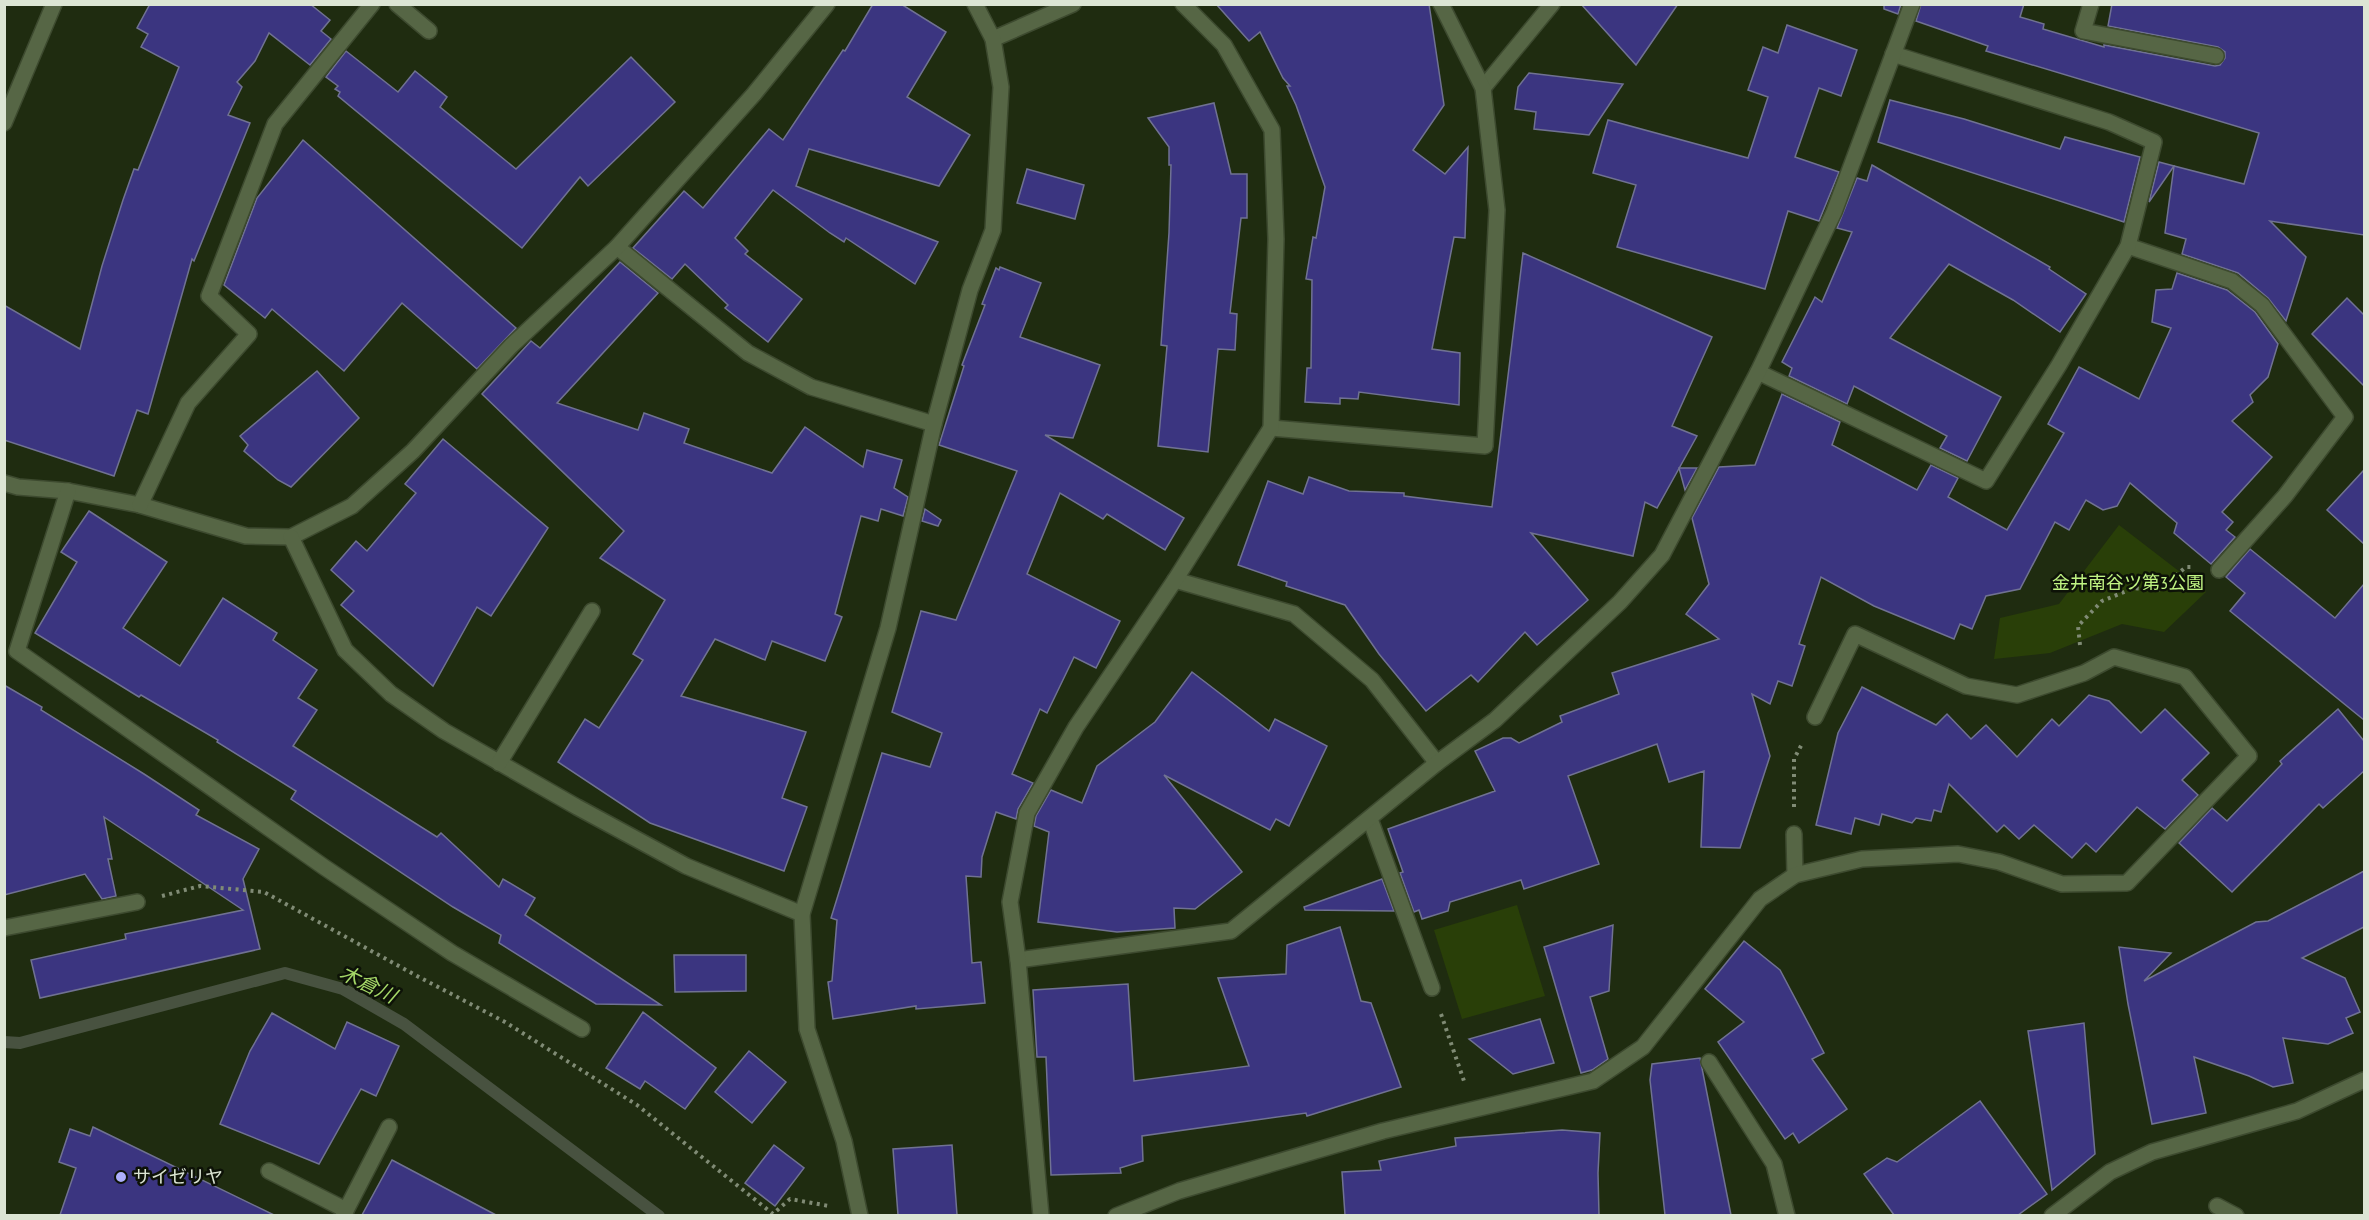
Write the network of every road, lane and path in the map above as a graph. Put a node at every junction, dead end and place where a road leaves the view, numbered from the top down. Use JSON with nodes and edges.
{"nodes":[{"id":1,"x":54,"y":4,"type":"edge"},
{"id":2,"x":372,"y":4,"type":"edge"},
{"id":3,"x":397,"y":4,"type":"edge"},
{"id":4,"x":827,"y":4,"type":"edge"},
{"id":5,"x":975,"y":4,"type":"edge"},
{"id":6,"x":1073,"y":4,"type":"edge"},
{"id":7,"x":1183,"y":4,"type":"edge"},
{"id":8,"x":1441,"y":4,"type":"edge"},
{"id":9,"x":1552,"y":4,"type":"edge"},
{"id":10,"x":1912,"y":4,"type":"edge"},
{"id":11,"x":2091,"y":4,"type":"edge"},
{"id":12,"x":429,"y":31,"type":"dead end"},
{"id":13,"x":993,"y":39,"type":"junction"},
{"id":14,"x":1893,"y":54,"type":"junction"},
{"id":15,"x":2216,"y":56,"type":"dead end"},
{"id":16,"x":1483,"y":88,"type":"junction"},
{"id":17,"x":4,"y":123,"type":"edge"},
{"id":18,"x":2128,"y":246,"type":"junction"},
{"id":19,"x":617,"y":247,"type":"junction"},
{"id":20,"x":1758,"y":372,"type":"junction"},
{"id":21,"x":934,"y":424,"type":"junction"},
{"id":22,"x":1270,"y":428,"type":"junction"},
{"id":23,"x":4,"y":483,"type":"edge"},
{"id":24,"x":68,"y":491,"type":"junction"},
{"id":25,"x":140,"y":505,"type":"junction"},
{"id":26,"x":291,"y":537,"type":"junction"},
{"id":27,"x":2219,"y":570,"type":"joint"},
{"id":28,"x":1175,"y":580,"type":"junction"},
{"id":29,"x":592,"y":611,"type":"dead end"},
{"id":30,"x":2078,"y":626,"type":"dead end"},
{"id":31,"x":1815,"y":717,"type":"joint"},
{"id":32,"x":499,"y":763,"type":"junction"},
{"id":33,"x":1437,"y":763,"type":"junction"},
{"id":34,"x":1370,"y":819,"type":"junction"},
{"id":35,"x":1794,"y":834,"type":"joint"},
{"id":36,"x":1795,"y":875,"type":"junction"},
{"id":37,"x":137,"y":902,"type":"joint"},
{"id":38,"x":802,"y":914,"type":"junction"},
{"id":39,"x":4,"y":928,"type":"edge"},
{"id":40,"x":1018,"y":960,"type":"junction"},
{"id":41,"x":1432,"y":988,"type":"joint"},
{"id":42,"x":582,"y":1029,"type":"dead end"},
{"id":43,"x":1709,"y":1062,"type":"dead end"},
{"id":44,"x":2364,"y":1080,"type":"edge"},
{"id":45,"x":1474,"y":1109,"type":"junction"},
{"id":46,"x":389,"y":1127,"type":"dead end"},
{"id":47,"x":268,"y":1171,"type":"dead end"},
{"id":48,"x":2217,"y":1206,"type":"dead end"},
{"id":49,"x":344,"y":1213,"type":"edge"},
{"id":50,"x":860,"y":1214,"type":"edge"},
{"id":51,"x":1041,"y":1215,"type":"edge"},
{"id":52,"x":1116,"y":1215,"type":"edge"},
{"id":53,"x":1787,"y":1215,"type":"edge"},
{"id":54,"x":2052,"y":1215,"type":"edge"},
{"id":55,"x":2236,"y":1215,"type":"edge"}],
"edges":[{"from":1,"to":17,"type":"street"},
{"from":2,"to":25,"type":"street"},
{"from":3,"to":12,"type":"street"},
{"from":4,"to":19,"type":"street"},
{"from":5,"to":13,"type":"street"},
{"from":6,"to":13,"type":"street"},
{"from":7,"to":22,"type":"street"},
{"from":8,"to":16,"type":"street"},
{"from":9,"to":16,"type":"street"},
{"from":10,"to":14,"type":"street"},
{"from":11,"to":15,"type":"street"},
{"from":13,"to":21,"type":"street"},
{"from":14,"to":18,"type":"street"},
{"from":14,"to":20,"type":"street"},
{"from":16,"to":22,"type":"street"},
{"from":18,"to":20,"type":"street"},
{"from":18,"to":27,"type":"street"},
{"from":19,"to":21,"type":"street"},
{"from":19,"to":26,"type":"street"},
{"from":20,"to":33,"type":"street"},
{"from":21,"to":38,"type":"street"},
{"from":22,"to":28,"type":"street"},
{"from":23,"to":24,"type":"street"},
{"from":24,"to":25,"type":"street"},
{"from":24,"to":42,"type":"street"},
{"from":25,"to":26,"type":"street"},
{"from":26,"to":32,"type":"street"},
{"from":27,"to":30,"type":"path"},
{"from":28,"to":33,"type":"street"},
{"from":28,"to":40,"type":"street"},
{"from":29,"to":32,"type":"street"},
{"from":31,"to":35,"type":"path"},
{"from":31,"to":36,"type":"street"},
{"from":32,"to":38,"type":"street"},
{"from":33,"to":34,"type":"street"},
{"from":34,"to":40,"type":"street"},
{"from":34,"to":41,"type":"street"},
{"from":35,"to":36,"type":"street"},
{"from":36,"to":45,"type":"street"},
{"from":37,"to":39,"type":"street"},
{"from":37,"to":50,"type":"path"},
{"from":38,"to":50,"type":"street"},
{"from":40,"to":51,"type":"street"},
{"from":41,"to":45,"type":"path"},
{"from":43,"to":53,"type":"street"},
{"from":44,"to":54,"type":"street"},
{"from":45,"to":52,"type":"street"},
{"from":46,"to":49,"type":"street"},
{"from":47,"to":49,"type":"street"},
{"from":48,"to":55,"type":"street"}]}
